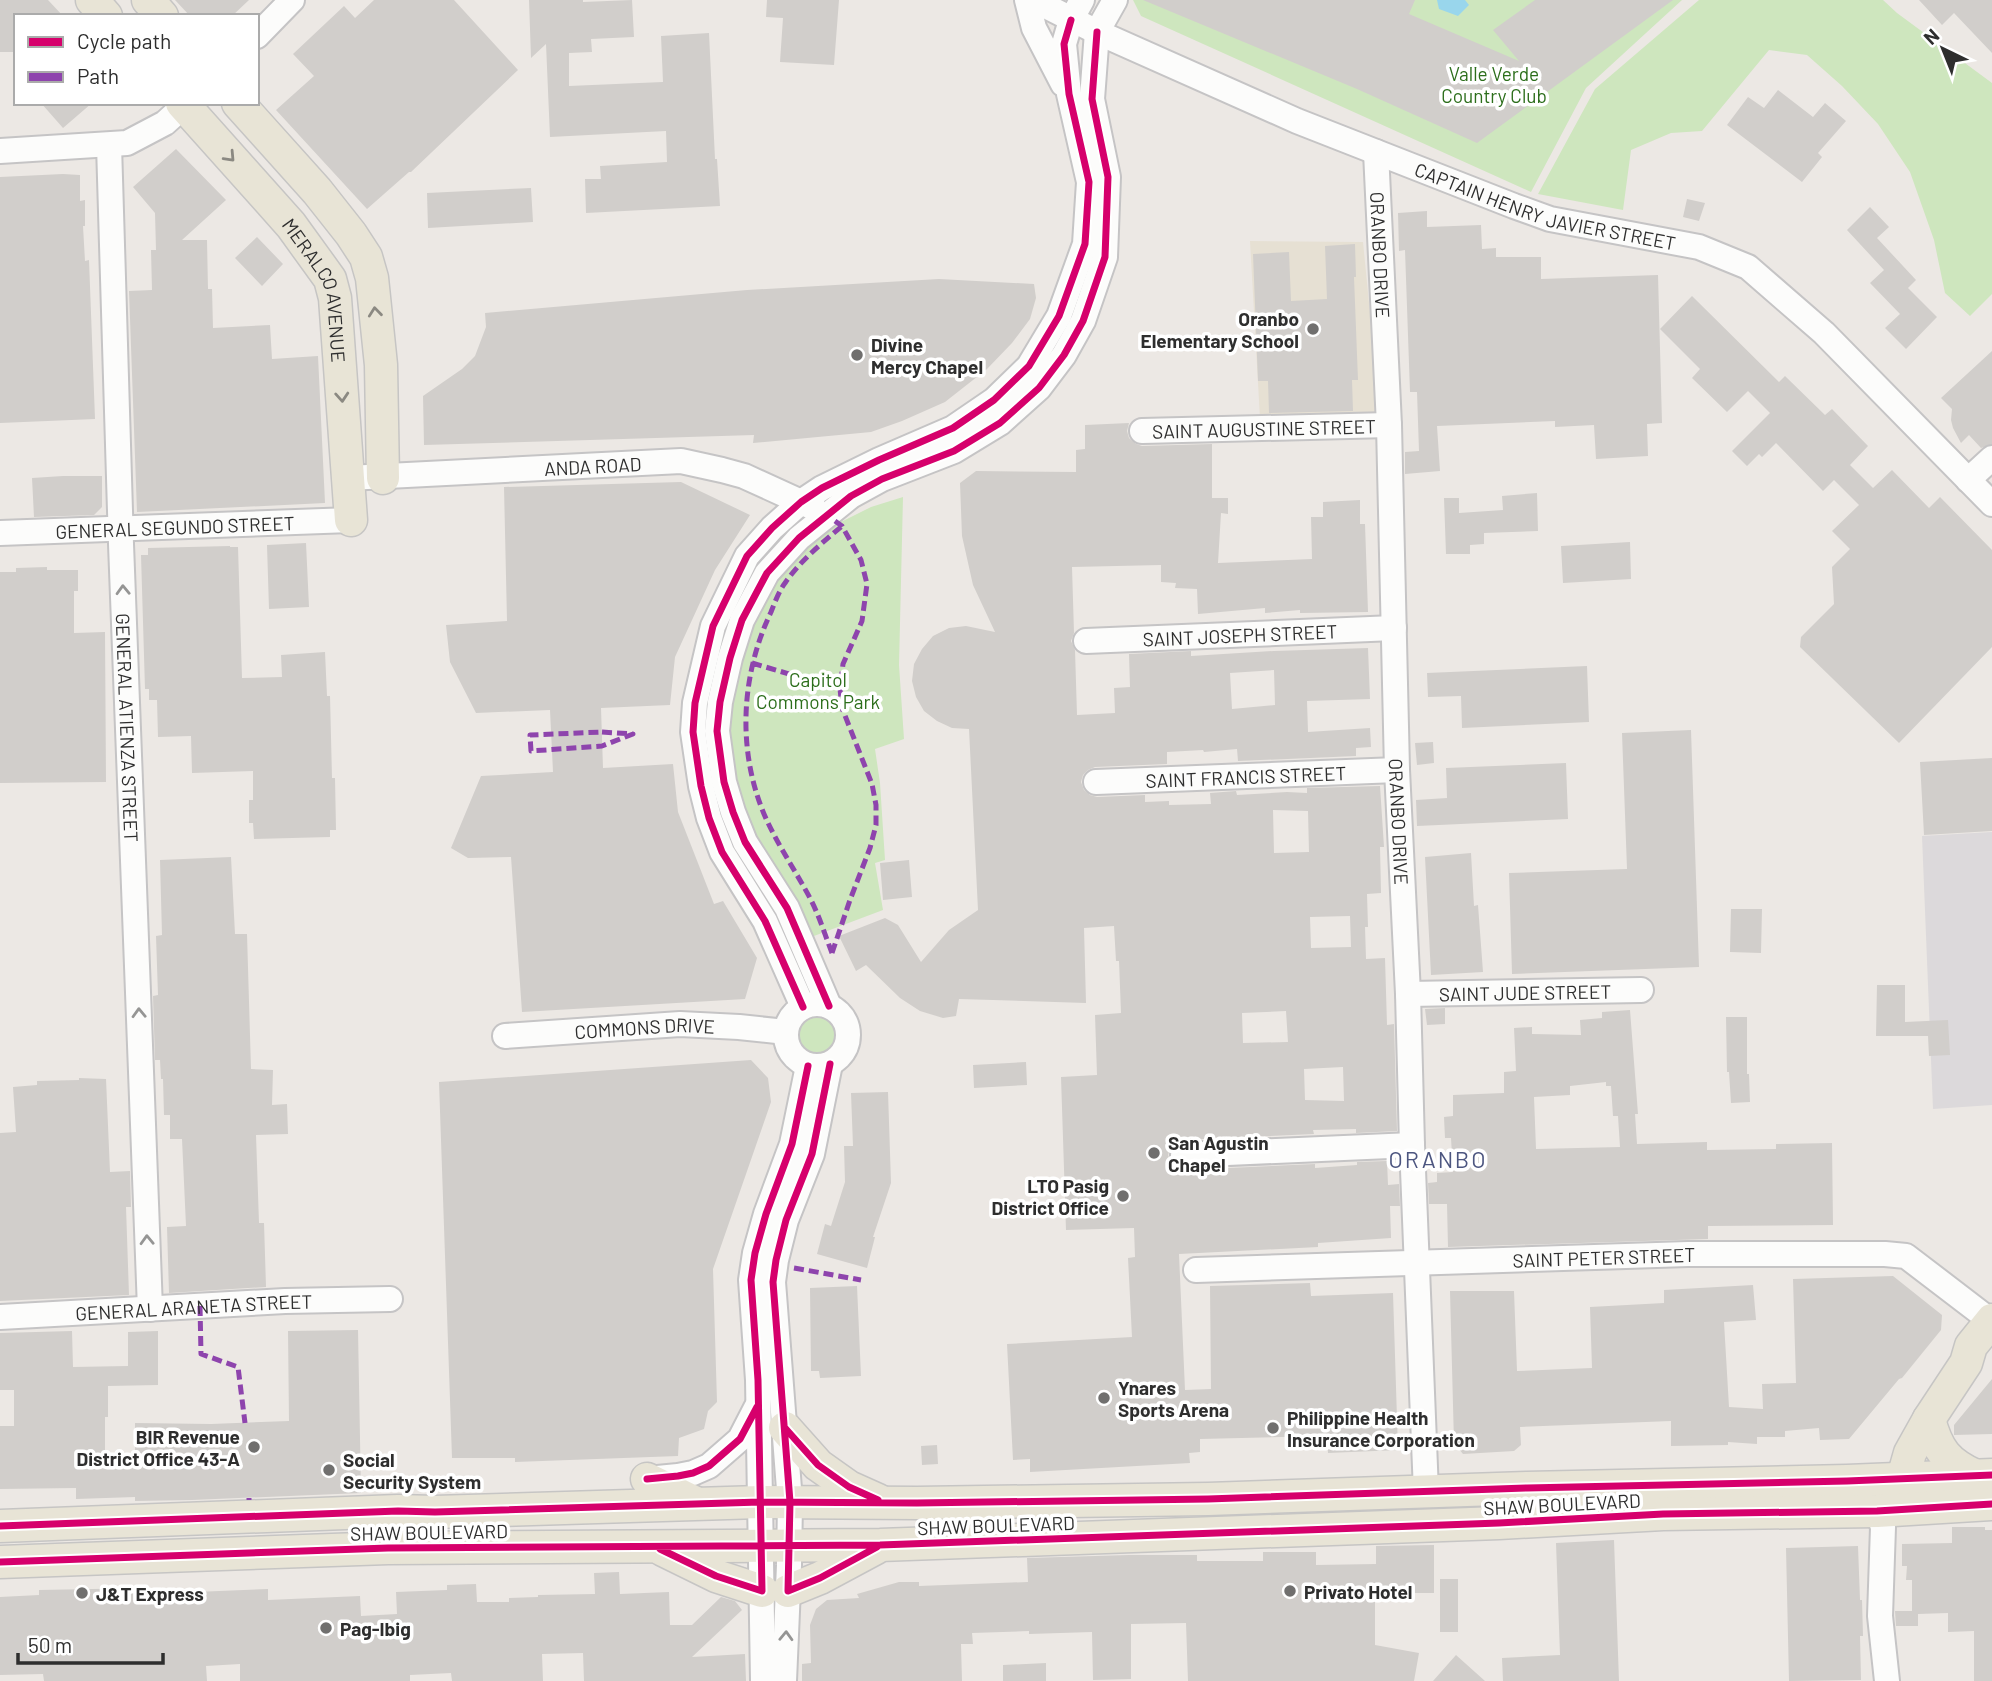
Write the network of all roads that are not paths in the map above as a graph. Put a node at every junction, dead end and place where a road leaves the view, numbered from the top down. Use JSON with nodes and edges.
{"nodes":[{"id":1,"x":92,"y":0,"type":"edge"},
{"id":2,"x":148,"y":0,"type":"edge"},
{"id":3,"x":292,"y":0,"type":"edge"},
{"id":4,"x":1027,"y":0,"type":"edge"},
{"id":5,"x":1034,"y":0,"type":"edge"},
{"id":6,"x":1115,"y":0,"type":"edge"},
{"id":7,"x":1077,"y":10,"type":"edge"},
{"id":8,"x":104,"y":14,"type":"edge"},
{"id":9,"x":160,"y":14,"type":"edge"},
{"id":10,"x":1097,"y":32,"type":"junction"},
{"id":11,"x":259,"y":34,"type":"edge"},
{"id":12,"x":1069,"y":94,"type":"junction"},
{"id":13,"x":183,"y":105,"type":"edge"},
{"id":14,"x":185,"y":105,"type":"edge"},
{"id":15,"x":240,"y":105,"type":"edge"},
{"id":16,"x":109,"y":145,"type":"junction"},
{"id":17,"x":0,"y":151,"type":"edge"},
{"id":18,"x":1376,"y":152,"type":"junction"},
{"id":19,"x":323,"y":198,"type":"junction"},
{"id":20,"x":291,"y":225,"type":"junction"},
{"id":21,"x":1389,"y":425,"type":"junction"},
{"id":22,"x":1142,"y":431,"type":"dead end"},
{"id":23,"x":1992,"y":458,"type":"edge"},
{"id":24,"x":348,"y":478,"type":"junction"},
{"id":25,"x":383,"y":478,"type":"junction"},
{"id":26,"x":1968,"y":480,"type":"junction"},
{"id":27,"x":801,"y":502,"type":"junction"},
{"id":28,"x":1992,"y":504,"type":"edge"},
{"id":29,"x":826,"y":514,"type":"junction"},
{"id":30,"x":351,"y":520,"type":"joint"},
{"id":31,"x":121,"y":528,"type":"junction"},
{"id":32,"x":0,"y":533,"type":"edge"},
{"id":33,"x":1394,"y":628,"type":"junction"},
{"id":34,"x":1086,"y":641,"type":"dead end"},
{"id":35,"x":1397,"y":770,"type":"junction"},
{"id":36,"x":1096,"y":782,"type":"dead end"},
{"id":37,"x":1641,"y":990,"type":"dead end"},
{"id":38,"x":1408,"y":994,"type":"junction"},
{"id":39,"x":829,"y":1006,"type":"junction"},
{"id":40,"x":803,"y":1007,"type":"junction"},
{"id":41,"x":786,"y":1032,"type":"junction"},
{"id":42,"x":505,"y":1036,"type":"dead end"},
{"id":43,"x":819,"y":1065,"type":"junction"},
{"id":44,"x":1412,"y":1145,"type":"junction"},
{"id":45,"x":1183,"y":1156,"type":"dead end"},
{"id":46,"x":1417,"y":1264,"type":"junction"},
{"id":47,"x":1196,"y":1270,"type":"dead end"},
{"id":48,"x":390,"y":1299,"type":"dead end"},
{"id":49,"x":150,"y":1309,"type":"junction"},
{"id":50,"x":0,"y":1317,"type":"edge"},
{"id":51,"x":1991,"y":1320,"type":"edge"},
{"id":52,"x":1971,"y":1346,"type":"junction"},
{"id":53,"x":758,"y":1404,"type":"junction"},
{"id":54,"x":1929,"y":1419,"type":"junction"},
{"id":55,"x":785,"y":1428,"type":"junction"},
{"id":56,"x":1984,"y":1476,"type":"edge"},
{"id":57,"x":647,"y":1479,"type":"joint"},
{"id":58,"x":1891,"y":1479,"type":"junction"},
{"id":59,"x":508,"y":1490,"type":"dead end"},
{"id":60,"x":1426,"y":1492,"type":"junction"},
{"id":61,"x":775,"y":1502,"type":"junction"},
{"id":62,"x":882,"y":1502,"type":"junction"},
{"id":63,"x":699,"y":1504,"type":"junction"},
{"id":64,"x":1992,"y":1504,"type":"edge"},
{"id":65,"x":470,"y":1511,"type":"junction"},
{"id":66,"x":1885,"y":1516,"type":"junction"},
{"id":67,"x":0,"y":1527,"type":"edge"},
{"id":68,"x":776,"y":1545,"type":"junction"},
{"id":69,"x":880,"y":1545,"type":"junction"},
{"id":70,"x":656,"y":1546,"type":"junction"},
{"id":71,"x":0,"y":1562,"type":"edge"},
{"id":72,"x":775,"y":1591,"type":"junction"},
{"id":73,"x":763,"y":1681,"type":"edge"},
{"id":74,"x":784,"y":1681,"type":"edge"},
{"id":75,"x":1886,"y":1681,"type":"edge"}],
"edges":[{"from":1,"to":8,"type":"main road"},
{"from":2,"to":9,"type":"main road"},
{"from":3,"to":11,"type":"street"},
{"from":4,"to":12,"type":"street"},
{"from":5,"to":7,"type":"street","name":"CAPTAIN HENRY JAVIER STREET"},
{"from":6,"to":10,"type":"street"},
{"from":7,"to":10,"type":"street","name":"CAPTAIN HENRY JAVIER STREET"},
{"from":7,"to":12,"type":"street"},
{"from":10,"to":18,"type":"street","name":"CAPTAIN HENRY JAVIER STREET"},
{"from":10,"to":29,"type":"street"},
{"from":12,"to":27,"type":"street"},
{"from":13,"to":16,"type":"street"},
{"from":14,"to":20,"type":"main road","name":"MERALCO AVENUE","one_way":true},
{"from":15,"to":19,"type":"main road"},
{"from":16,"to":17,"type":"street"},
{"from":16,"to":31,"type":"street","name":"GENERAL ATIENZA STREET"},
{"from":18,"to":21,"type":"street","name":"ORANBO DRIVE"},
{"from":18,"to":26,"type":"street","name":"CAPTAIN HENRY JAVIER STREET"},
{"from":19,"to":20,"type":"main road"},
{"from":25,"to":19,"type":"main road","one_way":true},
{"from":20,"to":24,"type":"main road","name":"MERALCO AVENUE","one_way":true},
{"from":21,"to":22,"type":"street","name":"SAINT AUGUSTINE STREET"},
{"from":21,"to":33,"type":"street","name":"ORANBO DRIVE"},
{"from":23,"to":26,"type":"street"},
{"from":24,"to":25,"type":"street","name":"ANDA ROAD"},
{"from":24,"to":30,"type":"main road","name":"MERALCO AVENUE"},
{"from":25,"to":27,"type":"street","name":"ANDA ROAD"},
{"from":26,"to":28,"type":"street","name":"CAPTAIN HENRY JAVIER STREET"},
{"from":27,"to":29,"type":"street","name":"ANDA ROAD"},
{"from":27,"to":40,"type":"street"},
{"from":29,"to":39,"type":"street"},
{"from":30,"to":31,"type":"street","name":"GENERAL SEGUNDO STREET"},
{"from":31,"to":32,"type":"street","name":"GENERAL SEGUNDO STREET"},
{"from":49,"to":31,"type":"street","name":"GENERAL ATIENZA STREET","one_way":true},
{"from":33,"to":34,"type":"street","name":"SAINT JOSEPH STREET"},
{"from":33,"to":35,"type":"street","name":"ORANBO DRIVE"},
{"from":35,"to":36,"type":"street","name":"SAINT FRANCIS STREET"},
{"from":35,"to":38,"type":"street","name":"ORANBO DRIVE"},
{"from":37,"to":38,"type":"street","name":"SAINT JUDE STREET"},
{"from":38,"to":44,"type":"street","name":"ORANBO DRIVE"},
{"from":39,"to":40,"type":"street"},
{"from":39,"to":43,"type":"street"},
{"from":40,"to":41,"type":"street"},
{"from":41,"to":42,"type":"street","name":"COMMONS DRIVE"},
{"from":41,"to":43,"type":"street"},
{"from":43,"to":53,"type":"street"},
{"from":43,"to":55,"type":"street"},
{"from":44,"to":45,"type":"street"},
{"from":44,"to":46,"type":"street","name":"ORANBO DRIVE"},
{"from":46,"to":47,"type":"street","name":"SAINT PETER STREET"},
{"from":46,"to":51,"type":"street","name":"SAINT PETER STREET"},
{"from":46,"to":60,"type":"street","name":"ORANBO DRIVE"},
{"from":48,"to":49,"type":"street","name":"GENERAL ARANETA STREET"},
{"from":49,"to":50,"type":"street","name":"GENERAL ARANETA STREET"},
{"from":51,"to":52,"type":"main road"},
{"from":52,"to":54,"type":"main road"},
{"from":52,"to":58,"type":"main road"},
{"from":53,"to":57,"type":"street"},
{"from":53,"to":61,"type":"street"},
{"from":54,"to":56,"type":"main road"},
{"from":54,"to":58,"type":"main road"},
{"from":55,"to":61,"type":"street"},
{"from":55,"to":62,"type":"main road"},
{"from":56,"to":58,"type":"main road","name":"SHAW BOULEVARD"},
{"from":57,"to":63,"type":"main road"},
{"from":58,"to":60,"type":"main road","name":"SHAW BOULEVARD"},
{"from":58,"to":66,"type":"main road"},
{"from":59,"to":65,"type":"main road"},
{"from":60,"to":62,"type":"main road","name":"SHAW BOULEVARD"},
{"from":61,"to":62,"type":"main road","name":"SHAW BOULEVARD"},
{"from":61,"to":63,"type":"main road","name":"SHAW BOULEVARD"},
{"from":61,"to":68,"type":"street"},
{"from":63,"to":65,"type":"main road","name":"SHAW BOULEVARD"},
{"from":64,"to":66,"type":"main road","name":"SHAW BOULEVARD"},
{"from":65,"to":67,"type":"main road","name":"SHAW BOULEVARD"},
{"from":66,"to":69,"type":"main road","name":"SHAW BOULEVARD"},
{"from":66,"to":75,"type":"street"},
{"from":68,"to":69,"type":"main road","name":"SHAW BOULEVARD"},
{"from":68,"to":70,"type":"main road","name":"SHAW BOULEVARD"},
{"from":68,"to":72,"type":"street"},
{"from":69,"to":72,"type":"main road"},
{"from":70,"to":71,"type":"main road","name":"SHAW BOULEVARD"},
{"from":70,"to":72,"type":"main road"},
{"from":72,"to":73,"type":"street"},
{"from":74,"to":72,"type":"street","one_way":true}]}
